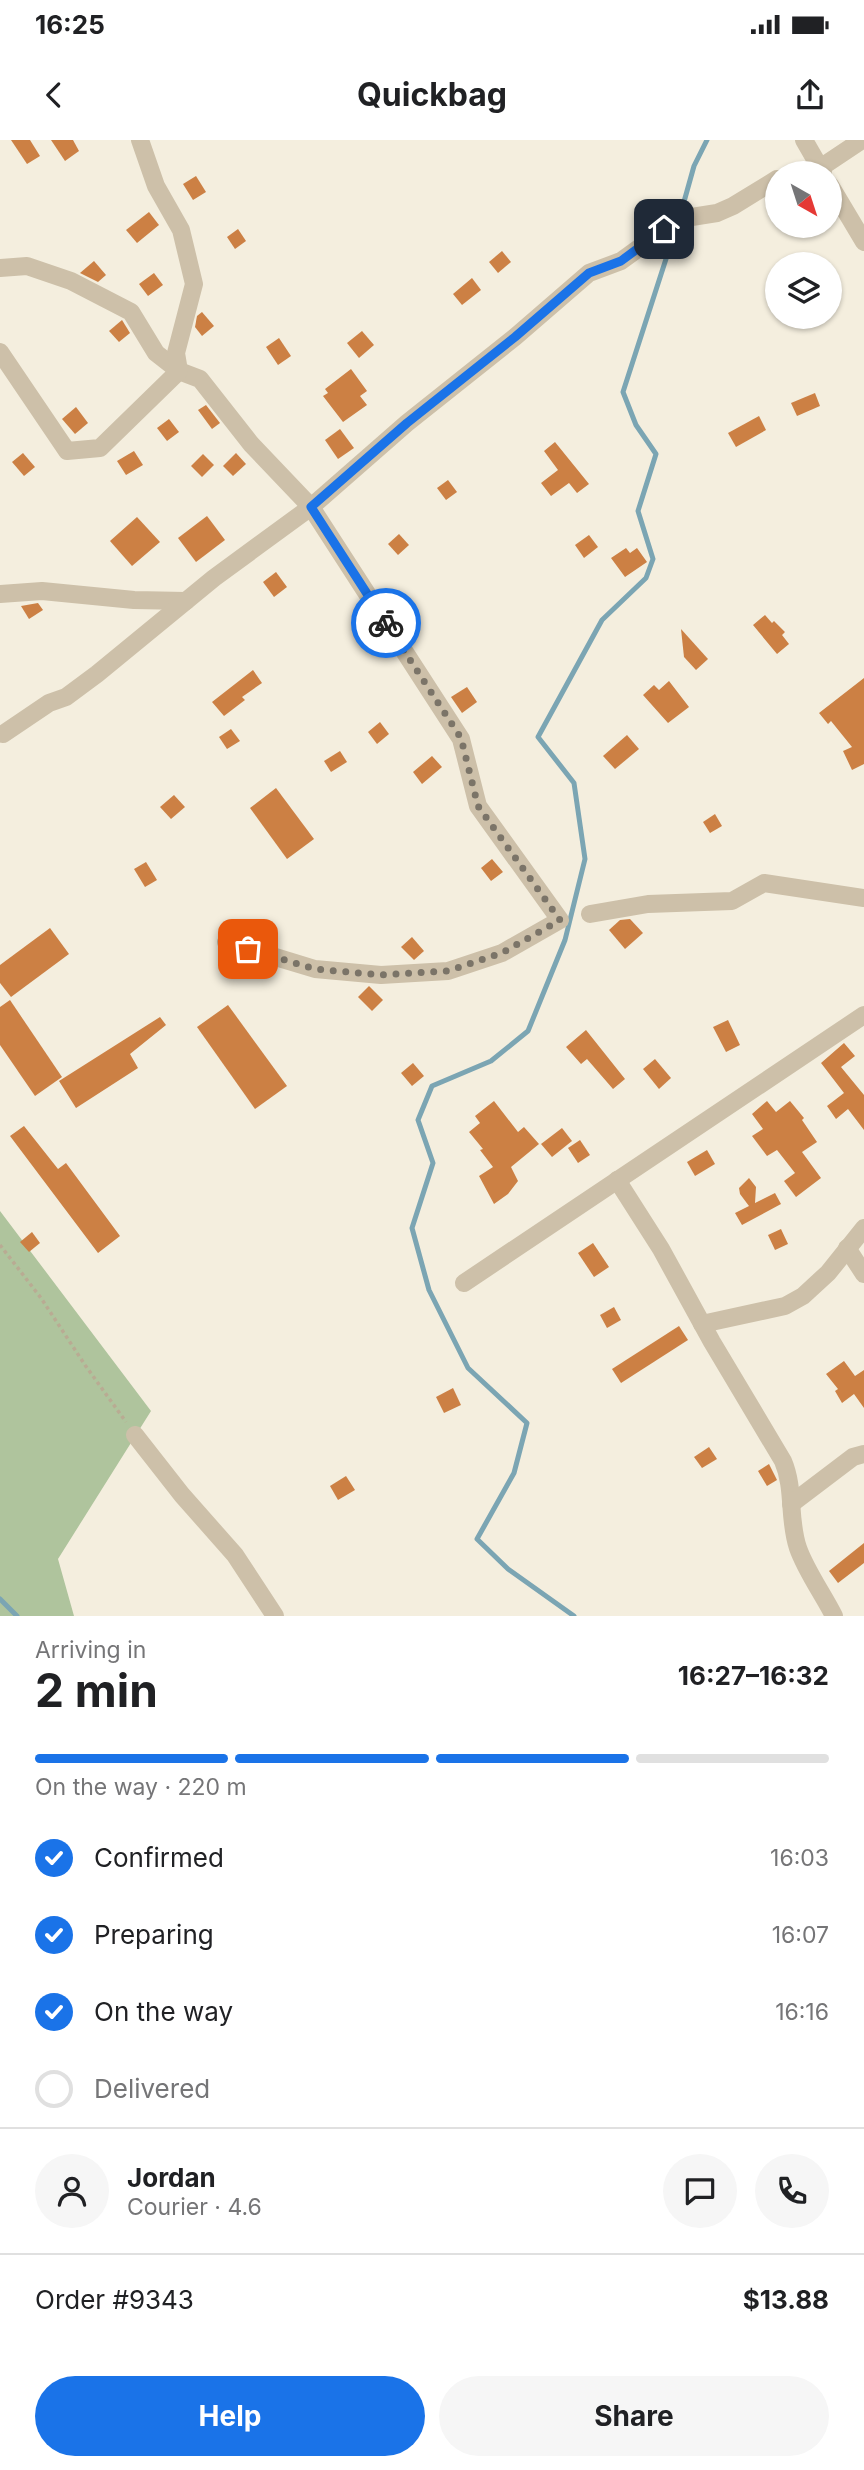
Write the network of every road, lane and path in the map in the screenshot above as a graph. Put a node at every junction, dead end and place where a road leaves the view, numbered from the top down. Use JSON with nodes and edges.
{"nodes":[{"id":1,"x":140,"y":140,"type":"edge"},
{"id":2,"x":803,"y":140,"type":"edge"},
{"id":3,"x":862,"y":140,"type":"edge"},
{"id":4,"x":815,"y":161,"type":"edge"},
{"id":5,"x":834,"y":161,"type":"edge"},
{"id":6,"x":765,"y":186,"type":"edge"},
{"id":7,"x":842,"y":205,"type":"edge"},
{"id":8,"x":864,"y":242,"type":"edge"},
{"id":9,"x":0,"y":268,"type":"edge"},
{"id":10,"x":0,"y":352,"type":"edge"},
{"id":11,"x":179,"y":371,"type":"junction"},
{"id":12,"x":311,"y":507,"type":"junction"},
{"id":13,"x":0,"y":594,"type":"edge"},
{"id":14,"x":186,"y":601,"type":"junction"},
{"id":15,"x":3,"y":734,"type":"dead end"},
{"id":16,"x":864,"y":898,"type":"edge"},
{"id":17,"x":590,"y":914,"type":"dead end"},
{"id":18,"x":226,"y":942,"type":"dead end"},
{"id":19,"x":864,"y":1015,"type":"edge"},
{"id":20,"x":617,"y":1180,"type":"junction"},
{"id":21,"x":864,"y":1228,"type":"edge"},
{"id":22,"x":0,"y":1245,"type":"edge"},
{"id":23,"x":847,"y":1248,"type":"junction"},
{"id":24,"x":864,"y":1274,"type":"edge"},
{"id":25,"x":464,"y":1283,"type":"dead end"},
{"id":26,"x":702,"y":1324,"type":"junction"},
{"id":27,"x":135,"y":1436,"type":"joint"},
{"id":28,"x":864,"y":1454,"type":"edge"},
{"id":29,"x":791,"y":1504,"type":"junction"},
{"id":30,"x":275,"y":1616,"type":"edge"},
{"id":31,"x":834,"y":1616,"type":"edge"}],
"edges":[{"from":1,"to":11,"type":"street"},
{"from":2,"to":4,"type":"street"},
{"from":3,"to":5,"type":"street"},
{"from":6,"to":12,"type":"street"},
{"from":7,"to":8,"type":"street"},
{"from":9,"to":11,"type":"street"},
{"from":10,"to":11,"type":"street"},
{"from":11,"to":12,"type":"street"},
{"from":12,"to":14,"type":"street"},
{"from":12,"to":18,"type":"street"},
{"from":13,"to":14,"type":"street"},
{"from":14,"to":15,"type":"street"},
{"from":16,"to":17,"type":"street"},
{"from":19,"to":20,"type":"street"},
{"from":20,"to":25,"type":"street"},
{"from":20,"to":26,"type":"street"},
{"from":21,"to":23,"type":"street"},
{"from":22,"to":27,"type":"path"},
{"from":23,"to":24,"type":"street"},
{"from":23,"to":26,"type":"street"},
{"from":26,"to":29,"type":"street"},
{"from":27,"to":30,"type":"street"},
{"from":28,"to":29,"type":"street"},
{"from":29,"to":31,"type":"street"}]}
